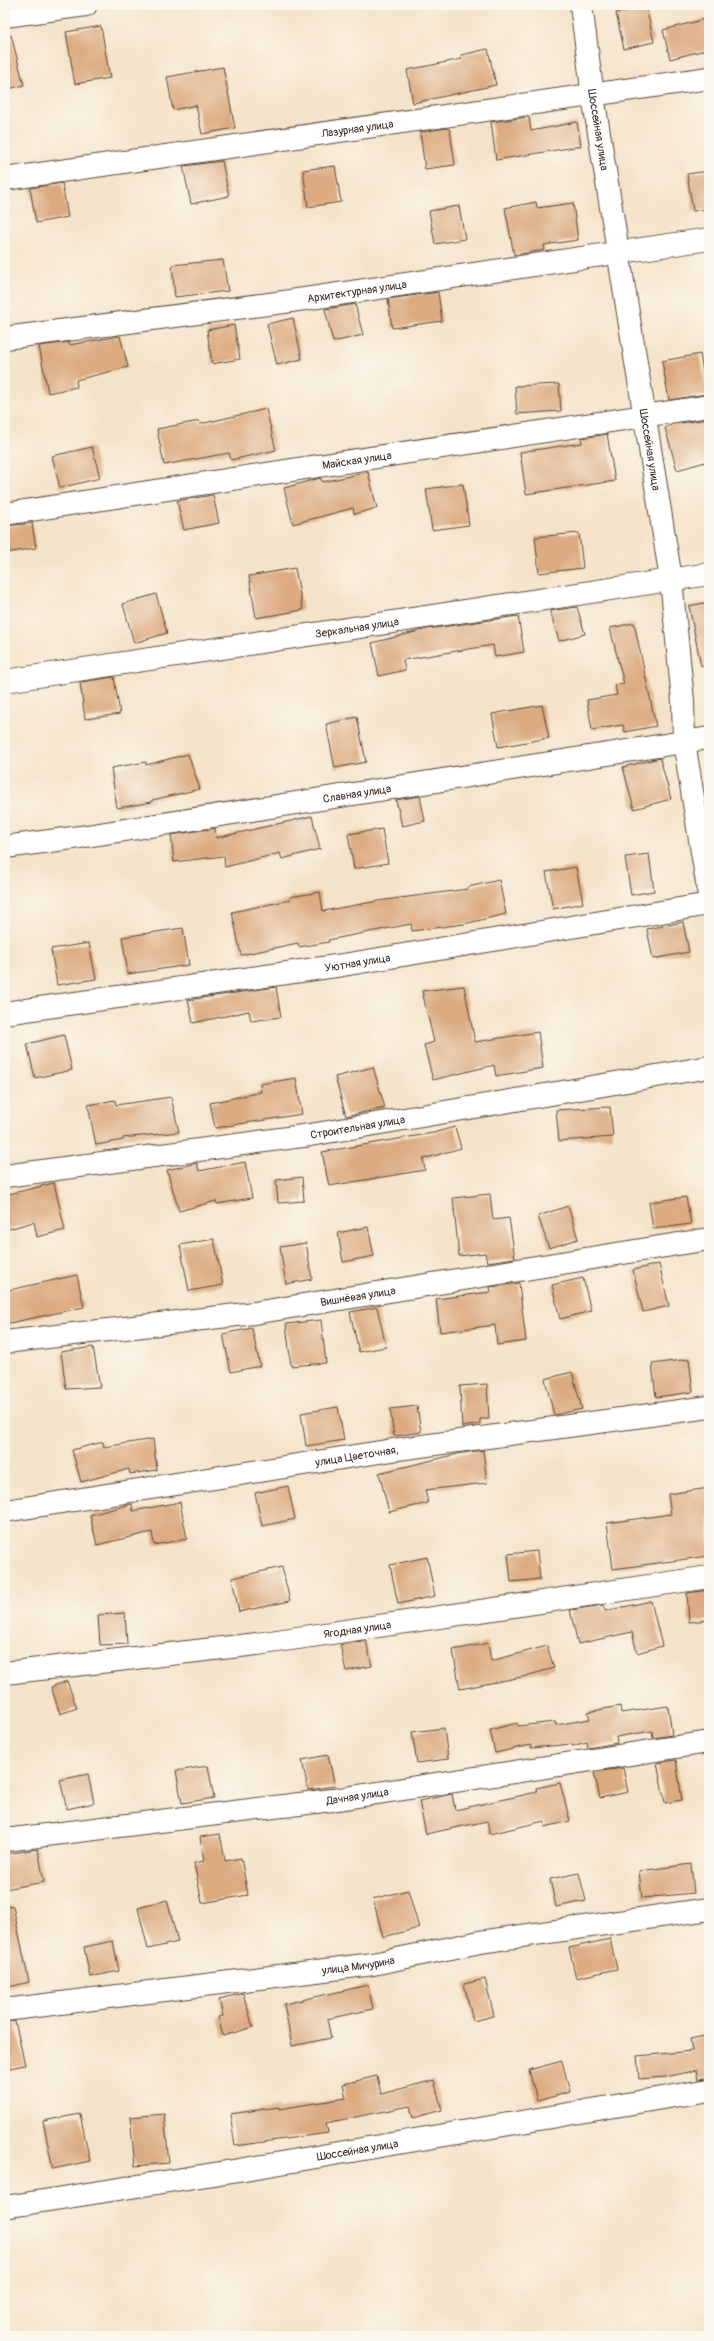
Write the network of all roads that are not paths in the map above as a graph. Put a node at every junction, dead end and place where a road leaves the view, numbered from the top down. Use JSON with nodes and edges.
{"nodes":[{"id":1,"x":86,"y":5,"type":"edge"},
{"id":2,"x":581,"y":5,"type":"edge"},
{"id":3,"x":5,"y":16,"type":"edge"},
{"id":4,"x":709,"y":78,"type":"edge"},
{"id":5,"x":593,"y":96,"type":"junction"},
{"id":6,"x":5,"y":179,"type":"edge"},
{"id":7,"x":709,"y":239,"type":"edge"},
{"id":8,"x":618,"y":252,"type":"junction"},
{"id":9,"x":5,"y":338,"type":"edge"},
{"id":10,"x":709,"y":406,"type":"edge"},
{"id":11,"x":644,"y":415,"type":"junction"},
{"id":12,"x":5,"y":514,"type":"edge"},
{"id":13,"x":709,"y":574,"type":"edge"},
{"id":14,"x":671,"y":579,"type":"junction"},
{"id":15,"x":5,"y":681,"type":"edge"},
{"id":16,"x":709,"y":738,"type":"edge"},
{"id":17,"x":684,"y":742,"type":"junction"},
{"id":18,"x":5,"y":847,"type":"edge"},
{"id":19,"x":709,"y":895,"type":"edge"},
{"id":20,"x":709,"y":904,"type":"edge"},
{"id":21,"x":5,"y":1013,"type":"edge"},
{"id":22,"x":709,"y":1067,"type":"edge"},
{"id":23,"x":5,"y":1176,"type":"edge"},
{"id":24,"x":709,"y":1239,"type":"edge"},
{"id":25,"x":5,"y":1342,"type":"edge"},
{"id":26,"x":709,"y":1407,"type":"edge"},
{"id":27,"x":5,"y":1511,"type":"edge"},
{"id":28,"x":709,"y":1578,"type":"edge"},
{"id":29,"x":5,"y":1673,"type":"edge"},
{"id":30,"x":709,"y":1742,"type":"edge"},
{"id":31,"x":5,"y":1840,"type":"edge"},
{"id":32,"x":709,"y":1909,"type":"edge"},
{"id":33,"x":5,"y":2010,"type":"edge"},
{"id":34,"x":709,"y":2090,"type":"edge"},
{"id":35,"x":5,"y":2207,"type":"edge"}],
"edges":[{"from":1,"to":3,"type":"street"},
{"from":2,"to":5,"type":"street","name":"Шоссейная улица"},
{"from":4,"to":5,"type":"street","name":"Лазурная улица"},
{"from":5,"to":6,"type":"street","name":"Лазурная улица"},
{"from":5,"to":8,"type":"street","name":"Шоссейная улица"},
{"from":7,"to":8,"type":"street","name":"Архитектурная улица"},
{"from":8,"to":9,"type":"street","name":"Архитектурная улица"},
{"from":8,"to":11,"type":"street","name":"Шоссейная улица"},
{"from":10,"to":11,"type":"street","name":"Майская улица"},
{"from":11,"to":12,"type":"street","name":"Майская улица"},
{"from":11,"to":14,"type":"street","name":"Шоссейная улица"},
{"from":13,"to":14,"type":"street","name":"Зеркальная улица"},
{"from":14,"to":15,"type":"street","name":"Зеркальная улица"},
{"from":14,"to":17,"type":"street","name":"Шоссейная улица"},
{"from":16,"to":17,"type":"street","name":"Славная улица"},
{"from":17,"to":18,"type":"street","name":"Славная улица"},
{"from":17,"to":19,"type":"street","name":"Шоссейная улица"},
{"from":20,"to":21,"type":"street","name":"Уютная улица"},
{"from":22,"to":23,"type":"street","name":"Строительная улица"},
{"from":24,"to":25,"type":"street","name":"Вишнёвая улица"},
{"from":26,"to":27,"type":"street","name":"улица Цветочная,"},
{"from":28,"to":29,"type":"street","name":"Ягодная улица"},
{"from":30,"to":31,"type":"street","name":"Дачная улица"},
{"from":32,"to":33,"type":"street","name":"улица Мичурина"},
{"from":34,"to":35,"type":"street","name":"Шоссейная улица"}]}
